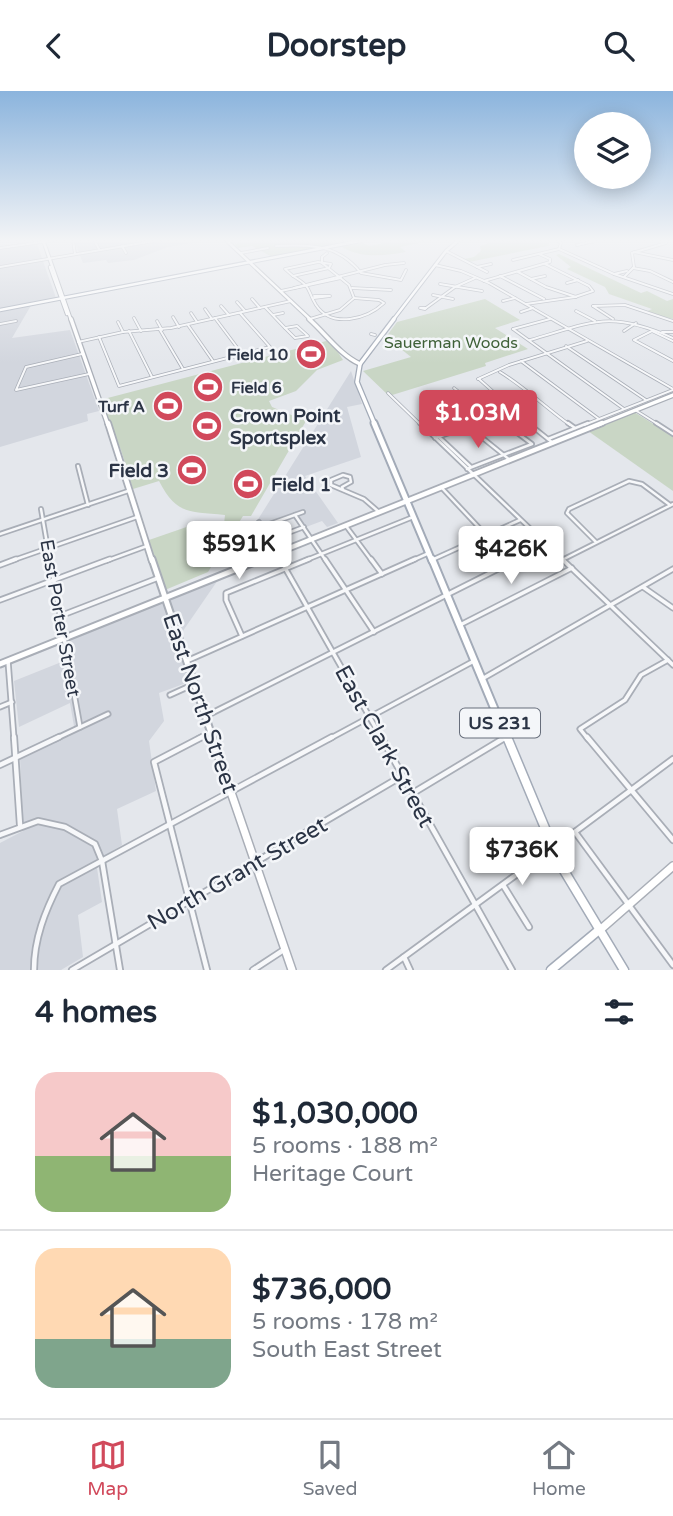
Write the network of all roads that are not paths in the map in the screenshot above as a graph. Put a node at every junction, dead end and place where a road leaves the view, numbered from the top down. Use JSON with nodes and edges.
{"nodes":[{"id":1,"x":56,"y":281,"type":"edge"},
{"id":2,"x":151,"y":281,"type":"edge"},
{"id":3,"x":270,"y":281,"type":"edge"},
{"id":4,"x":300,"y":281,"type":"edge"},
{"id":5,"x":323,"y":281,"type":"edge"},
{"id":6,"x":329,"y":281,"type":"edge"},
{"id":7,"x":344,"y":281,"type":"edge"},
{"id":8,"x":424,"y":281,"type":"edge"},
{"id":9,"x":467,"y":281,"type":"edge"},
{"id":10,"x":484,"y":281,"type":"edge"},
{"id":11,"x":511,"y":281,"type":"edge"},
{"id":12,"x":535,"y":281,"type":"edge"},
{"id":13,"x":575,"y":281,"type":"edge"},
{"id":14,"x":580,"y":281,"type":"edge"},
{"id":15,"x":642,"y":281,"type":"edge"},
{"id":16,"x":568,"y":283,"type":"dead end"},
{"id":17,"x":305,"y":284,"type":"junction"},
{"id":18,"x":440,"y":285,"type":"dead end"},
{"id":19,"x":309,"y":286,"type":"junction"},
{"id":20,"x":452,"y":287,"type":"junction"},
{"id":21,"x":293,"y":288,"type":"junction"},
{"id":22,"x":352,"y":288,"type":"junction"},
{"id":23,"x":391,"y":290,"type":"dead end"},
{"id":24,"x":281,"y":291,"type":"junction"},
{"id":25,"x":482,"y":291,"type":"dead end"},
{"id":26,"x":673,"y":294,"type":"edge"},
{"id":27,"x":433,"y":295,"type":"dead end"},
{"id":28,"x":442,"y":296,"type":"junction"},
{"id":29,"x":576,"y":297,"type":"junction"},
{"id":30,"x":62,"y":298,"type":"junction"},
{"id":31,"x":354,"y":298,"type":"junction"},
{"id":32,"x":515,"y":298,"type":"junction"},
{"id":33,"x":252,"y":299,"type":"dead end"},
{"id":34,"x":453,"y":299,"type":"dead end"},
{"id":35,"x":544,"y":299,"type":"junction"},
{"id":36,"x":291,"y":301,"type":"junction"},
{"id":37,"x":503,"y":301,"type":"dead end"},
{"id":38,"x":237,"y":302,"type":"dead end"},
{"id":39,"x":526,"y":304,"type":"junction"},
{"id":40,"x":221,"y":306,"type":"dead end"},
{"id":41,"x":265,"y":307,"type":"junction"},
{"id":42,"x":427,"y":307,"type":"dead end"},
{"id":43,"x":260,"y":308,"type":"junction"},
{"id":44,"x":533,"y":308,"type":"junction"},
{"id":45,"x":205,"y":309,"type":"dead end"},
{"id":46,"x":635,"y":309,"type":"junction"},
{"id":47,"x":0,"y":310,"type":"edge"},
{"id":48,"x":245,"y":311,"type":"junction"},
{"id":49,"x":576,"y":311,"type":"dead end"},
{"id":50,"x":629,"y":311,"type":"dead end"},
{"id":51,"x":521,"y":312,"type":"dead end"},
{"id":52,"x":191,"y":313,"type":"dead end"},
{"id":53,"x":240,"y":313,"type":"junction"},
{"id":54,"x":283,"y":313,"type":"dead end"},
{"id":55,"x":229,"y":315,"type":"junction"},
{"id":56,"x":273,"y":315,"type":"junction"},
{"id":57,"x":326,"y":315,"type":"junction"},
{"id":58,"x":173,"y":317,"type":"dead end"},
{"id":59,"x":134,"y":318,"type":"dead end"},
{"id":60,"x":214,"y":319,"type":"junction"},
{"id":61,"x":310,"y":319,"type":"junction"},
{"id":62,"x":550,"y":319,"type":"junction"},
{"id":63,"x":613,"y":319,"type":"junction"},
{"id":64,"x":16,"y":321,"type":"dead end"},
{"id":65,"x":157,"y":321,"type":"dead end"},
{"id":66,"x":595,"y":321,"type":"junction"},
{"id":67,"x":673,"y":321,"type":"edge"},
{"id":68,"x":118,"y":322,"type":"dead end"},
{"id":69,"x":197,"y":323,"type":"junction"},
{"id":70,"x":636,"y":323,"type":"junction"},
{"id":71,"x":0,"y":324,"type":"edge"},
{"id":72,"x":188,"y":324,"type":"junction"},
{"id":73,"x":179,"y":327,"type":"junction"},
{"id":74,"x":285,"y":328,"type":"junction"},
{"id":75,"x":161,"y":330,"type":"junction"},
{"id":76,"x":570,"y":330,"type":"junction"},
{"id":77,"x":654,"y":330,"type":"junction"},
{"id":78,"x":129,"y":331,"type":"junction"},
{"id":79,"x":141,"y":331,"type":"junction"},
{"id":80,"x":624,"y":331,"type":"dead end"},
{"id":81,"x":123,"y":332,"type":"junction"},
{"id":82,"x":662,"y":332,"type":"junction"},
{"id":83,"x":673,"y":332,"type":"edge"},
{"id":84,"x":99,"y":337,"type":"junction"},
{"id":85,"x":673,"y":339,"type":"edge"},
{"id":86,"x":530,"y":340,"type":"junction"},
{"id":87,"x":588,"y":341,"type":"junction"},
{"id":88,"x":78,"y":342,"type":"junction"},
{"id":89,"x":566,"y":346,"type":"junction"},
{"id":90,"x":546,"y":353,"type":"junction"},
{"id":91,"x":82,"y":354,"type":"junction"},
{"id":92,"x":242,"y":354,"type":"junction"},
{"id":93,"x":521,"y":361,"type":"junction"},
{"id":94,"x":673,"y":361,"type":"edge"},
{"id":95,"x":213,"y":362,"type":"junction"},
{"id":96,"x":360,"y":364,"type":"junction"},
{"id":97,"x":183,"y":369,"type":"junction"},
{"id":98,"x":499,"y":372,"type":"junction"},
{"id":99,"x":89,"y":374,"type":"junction"},
{"id":100,"x":152,"y":377,"type":"junction"},
{"id":101,"x":454,"y":388,"type":"dead end"},
{"id":102,"x":673,"y":391,"type":"edge"},
{"id":103,"x":388,"y":393,"type":"dead end"},
{"id":104,"x":428,"y":396,"type":"dead end"},
{"id":105,"x":502,"y":400,"type":"junction"},
{"id":106,"x":646,"y":400,"type":"junction"},
{"id":107,"x":479,"y":408,"type":"junction"},
{"id":108,"x":624,"y":409,"type":"junction"},
{"id":109,"x":635,"y":410,"type":"junction"},
{"id":110,"x":608,"y":415,"type":"junction"},
{"id":111,"x":452,"y":417,"type":"junction"},
{"id":112,"x":599,"y":419,"type":"junction"},
{"id":113,"x":614,"y":419,"type":"junction"},
{"id":114,"x":468,"y":426,"type":"junction"},
{"id":115,"x":423,"y":427,"type":"junction"},
{"id":116,"x":575,"y":428,"type":"junction"},
{"id":117,"x":673,"y":434,"type":"edge"},
{"id":118,"x":437,"y":437,"type":"junction"},
{"id":119,"x":548,"y":439,"type":"junction"},
{"id":120,"x":553,"y":443,"type":"junction"},
{"id":121,"x":502,"y":456,"type":"junction"},
{"id":122,"x":508,"y":461,"type":"junction"},
{"id":123,"x":78,"y":466,"type":"dead end"},
{"id":124,"x":469,"y":468,"type":"junction"},
{"id":125,"x":473,"y":474,"type":"junction"},
{"id":126,"x":441,"y":487,"type":"junction"},
{"id":127,"x":343,"y":490,"type":"junction"},
{"id":128,"x":128,"y":491,"type":"junction"},
{"id":129,"x":406,"y":501,"type":"junction"},
{"id":130,"x":672,"y":504,"type":"edge"},
{"id":131,"x":88,"y":505,"type":"junction"},
{"id":132,"x":41,"y":509,"type":"dead end"},
{"id":133,"x":303,"y":512,"type":"dead end"},
{"id":134,"x":379,"y":512,"type":"junction"},
{"id":135,"x":295,"y":515,"type":"junction"},
{"id":136,"x":137,"y":517,"type":"junction"},
{"id":137,"x":413,"y":517,"type":"junction"},
{"id":138,"x":43,"y":519,"type":"junction"},
{"id":139,"x":520,"y":520,"type":"junction"},
{"id":140,"x":345,"y":525,"type":"junction"},
{"id":141,"x":304,"y":527,"type":"junction"},
{"id":142,"x":0,"y":534,"type":"edge"},
{"id":143,"x":486,"y":535,"type":"junction"},
{"id":144,"x":312,"y":539,"type":"junction"},
{"id":145,"x":269,"y":540,"type":"junction"},
{"id":146,"x":356,"y":540,"type":"junction"},
{"id":147,"x":596,"y":542,"type":"junction"},
{"id":148,"x":547,"y":545,"type":"junction"},
{"id":149,"x":147,"y":546,"type":"junction"},
{"id":150,"x":48,"y":549,"type":"junction"},
{"id":151,"x":276,"y":553,"type":"junction"},
{"id":152,"x":322,"y":554,"type":"junction"},
{"id":153,"x":430,"y":557,"type":"junction"},
{"id":154,"x":563,"y":559,"type":"junction"},
{"id":155,"x":0,"y":565,"type":"edge"},
{"id":156,"x":572,"y":568,"type":"junction"},
{"id":157,"x":285,"y":569,"type":"junction"},
{"id":158,"x":673,"y":569,"type":"edge"},
{"id":159,"x":382,"y":574,"type":"junction"},
{"id":160,"x":158,"y":578,"type":"junction"},
{"id":161,"x":54,"y":580,"type":"junction"},
{"id":162,"x":643,"y":587,"type":"junction"},
{"id":163,"x":346,"y":590,"type":"junction"},
{"id":164,"x":446,"y":595,"type":"junction"},
{"id":165,"x":165,"y":597,"type":"junction"},
{"id":166,"x":0,"y":600,"type":"edge"},
{"id":167,"x":611,"y":606,"type":"junction"},
{"id":168,"x":307,"y":608,"type":"junction"},
{"id":169,"x":673,"y":608,"type":"edge"},
{"id":170,"x":60,"y":616,"type":"junction"},
{"id":171,"x":460,"y":625,"type":"junction"},
{"id":172,"x":373,"y":632,"type":"junction"},
{"id":173,"x":242,"y":636,"type":"junction"},
{"id":174,"x":64,"y":638,"type":"junction"},
{"id":175,"x":332,"y":653,"type":"junction"},
{"id":176,"x":668,"y":660,"type":"junction"},
{"id":177,"x":8,"y":661,"type":"junction"},
{"id":178,"x":186,"y":661,"type":"junction"},
{"id":179,"x":474,"y":661,"type":"junction"},
{"id":180,"x":0,"y":664,"type":"edge"},
{"id":181,"x":673,"y":664,"type":"edge"},
{"id":182,"x":481,"y":679,"type":"junction"},
{"id":183,"x":194,"y":684,"type":"junction"},
{"id":184,"x":170,"y":695,"type":"dead end"},
{"id":185,"x":12,"y":702,"type":"junction"},
{"id":186,"x":0,"y":707,"type":"edge"},
{"id":187,"x":108,"y":714,"type":"dead end"},
{"id":188,"x":205,"y":717,"type":"junction"},
{"id":189,"x":369,"y":718,"type":"junction"},
{"id":190,"x":80,"y":727,"type":"junction"},
{"id":191,"x":210,"y":733,"type":"junction"},
{"id":192,"x":506,"y":737,"type":"junction"},
{"id":193,"x":17,"y":757,"type":"junction"},
{"id":194,"x":673,"y":759,"type":"edge"},
{"id":195,"x":0,"y":765,"type":"edge"},
{"id":196,"x":402,"y":776,"type":"junction"},
{"id":197,"x":631,"y":790,"type":"junction"},
{"id":198,"x":231,"y":792,"type":"junction"},
{"id":199,"x":412,"y":793,"type":"junction"},
{"id":200,"x":171,"y":824,"type":"junction"},
{"id":201,"x":20,"y":825,"type":"junction"},
{"id":202,"x":575,"y":832,"type":"junction"},
{"id":203,"x":0,"y":835,"type":"edge"},
{"id":204,"x":673,"y":840,"type":"edge"},
{"id":205,"x":553,"y":848,"type":"junction"},
{"id":206,"x":102,"y":861,"type":"junction"},
{"id":207,"x":254,"y":863,"type":"junction"},
{"id":208,"x":673,"y":866,"type":"edge"},
{"id":209,"x":503,"y":885,"type":"junction"},
{"id":210,"x":190,"y":901,"type":"junction"},
{"id":211,"x":628,"y":903,"type":"junction"},
{"id":212,"x":475,"y":906,"type":"junction"},
{"id":213,"x":529,"y":927,"type":"dead end"},
{"id":214,"x":599,"y":930,"type":"junction"},
{"id":215,"x":116,"y":944,"type":"junction"},
{"id":216,"x":285,"y":949,"type":"junction"},
{"id":217,"x":404,"y":957,"type":"junction"},
{"id":218,"x":673,"y":965,"type":"edge"},
{"id":219,"x":34,"y":970,"type":"edge"},
{"id":220,"x":72,"y":970,"type":"edge"},
{"id":221,"x":120,"y":970,"type":"edge"},
{"id":222,"x":207,"y":970,"type":"edge"},
{"id":223,"x":253,"y":970,"type":"edge"},
{"id":224,"x":292,"y":970,"type":"edge"},
{"id":225,"x":386,"y":970,"type":"edge"},
{"id":226,"x":410,"y":970,"type":"edge"},
{"id":227,"x":512,"y":970,"type":"edge"},
{"id":228,"x":551,"y":970,"type":"edge"},
{"id":229,"x":624,"y":970,"type":"edge"}],
"edges":[{"from":1,"to":30,"type":"street","name":"East North Street"},
{"from":2,"to":30,"type":"main road"},
{"from":3,"to":24,"type":"street"},
{"from":4,"to":17,"type":"street"},
{"from":5,"to":17,"type":"street"},
{"from":6,"to":19,"type":"street"},
{"from":7,"to":22,"type":"street"},
{"from":8,"to":96,"type":"main road"},
{"from":9,"to":20,"type":"street"},
{"from":10,"to":32,"type":"street"},
{"from":11,"to":35,"type":"street"},
{"from":12,"to":29,"type":"street"},
{"from":13,"to":16,"type":"street"},
{"from":14,"to":29,"type":"street"},
{"from":15,"to":26,"type":"street"},
{"from":17,"to":19,"type":"street"},
{"from":17,"to":21,"type":"street"},
{"from":18,"to":20,"type":"street"},
{"from":19,"to":21,"type":"street"},
{"from":19,"to":57,"type":"street"},
{"from":20,"to":25,"type":"street"},
{"from":20,"to":28,"type":"street"},
{"from":21,"to":24,"type":"street"},
{"from":22,"to":23,"type":"street"},
{"from":22,"to":31,"type":"street"},
{"from":24,"to":36,"type":"street"},
{"from":27,"to":28,"type":"street"},
{"from":28,"to":34,"type":"street"},
{"from":28,"to":42,"type":"street"},
{"from":29,"to":35,"type":"street"},
{"from":30,"to":47,"type":"main road"},
{"from":30,"to":88,"type":"street","name":"East North Street"},
{"from":31,"to":57,"type":"street"},
{"from":31,"to":57,"type":"street"},
{"from":32,"to":37,"type":"street"},
{"from":32,"to":39,"type":"street"},
{"from":33,"to":43,"type":"street"},
{"from":35,"to":39,"type":"street"},
{"from":36,"to":41,"type":"street"},
{"from":36,"to":61,"type":"street"},
{"from":38,"to":48,"type":"street"},
{"from":39,"to":44,"type":"street"},
{"from":40,"to":55,"type":"street"},
{"from":41,"to":43,"type":"street"},
{"from":41,"to":56,"type":"street"},
{"from":43,"to":48,"type":"street"},
{"from":44,"to":51,"type":"street"},
{"from":44,"to":62,"type":"street"},
{"from":45,"to":60,"type":"street"},
{"from":46,"to":50,"type":"street"},
{"from":46,"to":63,"type":"street"},
{"from":46,"to":67,"type":"street"},
{"from":48,"to":53,"type":"street"},
{"from":49,"to":66,"type":"street"},
{"from":52,"to":69,"type":"street"},
{"from":53,"to":55,"type":"street"},
{"from":53,"to":92,"type":"street"},
{"from":54,"to":56,"type":"street"},
{"from":55,"to":60,"type":"street"},
{"from":56,"to":74,"type":"street"},
{"from":57,"to":61,"type":"street"},
{"from":58,"to":73,"type":"street"},
{"from":59,"to":79,"type":"street"},
{"from":60,"to":69,"type":"street"},
{"from":60,"to":92,"type":"street"},
{"from":61,"to":96,"type":"street"},
{"from":62,"to":76,"type":"street"},
{"from":62,"to":86,"type":"street"},
{"from":63,"to":66,"type":"street"},
{"from":63,"to":70,"type":"street"},
{"from":64,"to":71,"type":"street"},
{"from":65,"to":75,"type":"street"},
{"from":66,"to":76,"type":"street"},
{"from":68,"to":81,"type":"street"},
{"from":69,"to":72,"type":"street"},
{"from":70,"to":77,"type":"street"},
{"from":70,"to":80,"type":"street"},
{"from":72,"to":73,"type":"street"},
{"from":72,"to":95,"type":"street"},
{"from":73,"to":75,"type":"street"},
{"from":74,"to":74,"type":"street"},
{"from":75,"to":79,"type":"street"},
{"from":75,"to":97,"type":"street"},
{"from":76,"to":86,"type":"street"},
{"from":76,"to":87,"type":"street"},
{"from":77,"to":82,"type":"street"},
{"from":77,"to":85,"type":"street"},
{"from":77,"to":94,"type":"street"},
{"from":78,"to":79,"type":"street"},
{"from":78,"to":81,"type":"street"},
{"from":78,"to":100,"type":"street"},
{"from":81,"to":84,"type":"street"},
{"from":82,"to":83,"type":"street"},
{"from":82,"to":85,"type":"street"},
{"from":84,"to":88,"type":"street"},
{"from":84,"to":100,"type":"street"},
{"from":86,"to":90,"type":"street"},
{"from":87,"to":89,"type":"street"},
{"from":87,"to":102,"type":"street"},
{"from":88,"to":91,"type":"street","name":"East North Street"},
{"from":89,"to":90,"type":"street"},
{"from":89,"to":106,"type":"street"},
{"from":90,"to":93,"type":"street"},
{"from":90,"to":108,"type":"street"},
{"from":91,"to":99,"type":"street","name":"East North Street"},
{"from":91,"to":99,"type":"street"},
{"from":92,"to":95,"type":"street"},
{"from":93,"to":98,"type":"street"},
{"from":93,"to":112,"type":"street"},
{"from":95,"to":97,"type":"street"},
{"from":96,"to":129,"type":"main road","number":"US 231"},
{"from":97,"to":100,"type":"street"},
{"from":98,"to":105,"type":"street"},
{"from":98,"to":116,"type":"street"},
{"from":99,"to":128,"type":"street","name":"East North Street"},
{"from":101,"to":107,"type":"street"},
{"from":102,"to":106,"type":"street"},
{"from":102,"to":109,"type":"street"},
{"from":103,"to":115,"type":"street"},
{"from":104,"to":111,"type":"street"},
{"from":105,"to":107,"type":"street"},
{"from":105,"to":119,"type":"street"},
{"from":106,"to":108,"type":"street"},
{"from":107,"to":111,"type":"street"},
{"from":108,"to":110,"type":"street"},
{"from":109,"to":113,"type":"street"},
{"from":109,"to":117,"type":"street"},
{"from":110,"to":112,"type":"street"},
{"from":110,"to":113,"type":"street"},
{"from":111,"to":115,"type":"street"},
{"from":112,"to":116,"type":"street"},
{"from":113,"to":120,"type":"street"},
{"from":114,"to":118,"type":"street"},
{"from":114,"to":121,"type":"street"},
{"from":114,"to":121,"type":"street"},
{"from":115,"to":118,"type":"street"},
{"from":116,"to":119,"type":"street"},
{"from":118,"to":124,"type":"street"},
{"from":119,"to":120,"type":"street"},
{"from":120,"to":122,"type":"street"},
{"from":121,"to":122,"type":"street"},
{"from":121,"to":124,"type":"street"},
{"from":122,"to":125,"type":"street"},
{"from":123,"to":131,"type":"street"},
{"from":124,"to":125,"type":"street"},
{"from":125,"to":126,"type":"street"},
{"from":125,"to":139,"type":"street"},
{"from":126,"to":129,"type":"street"},
{"from":126,"to":143,"type":"street"},
{"from":127,"to":127,"type":"street"},
{"from":127,"to":134,"type":"street"},
{"from":128,"to":131,"type":"street"},
{"from":128,"to":136,"type":"street","name":"East North Street"},
{"from":129,"to":134,"type":"street"},
{"from":129,"to":137,"type":"main road","number":"US 231"},
{"from":130,"to":147,"type":"street"},
{"from":130,"to":147,"type":"street"},
{"from":131,"to":138,"type":"street"},
{"from":132,"to":138,"type":"street","name":"East Porter Street"},
{"from":133,"to":135,"type":"street"},
{"from":134,"to":140,"type":"street"},
{"from":135,"to":141,"type":"street"},
{"from":135,"to":145,"type":"street","name":"East Clark Street"},
{"from":136,"to":149,"type":"street","name":"East North Street"},
{"from":136,"to":150,"type":"street"},
{"from":137,"to":146,"type":"street"},
{"from":137,"to":153,"type":"main road","number":"US 231"},
{"from":138,"to":142,"type":"street"},
{"from":138,"to":150,"type":"street","name":"East Porter Street"},
{"from":139,"to":143,"type":"street"},
{"from":139,"to":148,"type":"street"},
{"from":140,"to":144,"type":"street"},
{"from":140,"to":146,"type":"street"},
{"from":141,"to":144,"type":"street"},
{"from":141,"to":145,"type":"street"},
{"from":143,"to":153,"type":"street"},
{"from":144,"to":151,"type":"street"},
{"from":144,"to":152,"type":"street"},
{"from":145,"to":151,"type":"street","name":"East Clark Street"},
{"from":146,"to":152,"type":"street"},
{"from":146,"to":159,"type":"street"},
{"from":147,"to":154,"type":"street"},
{"from":148,"to":154,"type":"street"},
{"from":148,"to":164,"type":"street"},
{"from":149,"to":160,"type":"street","name":"East North Street"},
{"from":149,"to":161,"type":"street"},
{"from":150,"to":155,"type":"street"},
{"from":150,"to":161,"type":"street","name":"East Porter Street"},
{"from":151,"to":157,"type":"street","name":"East Clark Street"},
{"from":151,"to":165,"type":"street"},
{"from":152,"to":157,"type":"street"},
{"from":152,"to":163,"type":"street"},
{"from":153,"to":159,"type":"street"},
{"from":153,"to":164,"type":"main road","number":"US 231"},
{"from":154,"to":156,"type":"street"},
{"from":156,"to":167,"type":"street"},
{"from":156,"to":171,"type":"street"},
{"from":157,"to":168,"type":"street","name":"East Clark Street"},
{"from":157,"to":173,"type":"street"},
{"from":158,"to":162,"type":"street"},
{"from":159,"to":163,"type":"street"},
{"from":160,"to":165,"type":"street","name":"East North Street"},
{"from":160,"to":170,"type":"street"},
{"from":161,"to":166,"type":"street"},
{"from":161,"to":170,"type":"street","name":"East Porter Street"},
{"from":162,"to":167,"type":"street"},
{"from":162,"to":169,"type":"street"},
{"from":163,"to":168,"type":"street"},
{"from":163,"to":172,"type":"street"},
{"from":164,"to":171,"type":"main road","number":"US 231"},
{"from":164,"to":172,"type":"street"},
{"from":165,"to":174,"type":"street"},
{"from":165,"to":178,"type":"street","name":"East North Street"},
{"from":167,"to":176,"type":"street"},
{"from":167,"to":182,"type":"street"},
{"from":168,"to":173,"type":"street"},
{"from":168,"to":175,"type":"street","name":"East Clark Street"},
{"from":170,"to":174,"type":"street","name":"East Porter Street"},
{"from":171,"to":179,"type":"main road","number":"US 231"},
{"from":172,"to":175,"type":"street"},
{"from":173,"to":178,"type":"street"},
{"from":174,"to":177,"type":"street"},
{"from":174,"to":190,"type":"street","name":"East Porter Street"},
{"from":175,"to":188,"type":"street"},
{"from":175,"to":189,"type":"street","name":"East Clark Street"},
{"from":176,"to":181,"type":"street"},
{"from":176,"to":197,"type":"street"},
{"from":177,"to":180,"type":"street"},
{"from":177,"to":185,"type":"street"},
{"from":178,"to":183,"type":"street","name":"East North Street"},
{"from":179,"to":182,"type":"main road","number":"US 231"},
{"from":179,"to":189,"type":"street"},
{"from":182,"to":192,"type":"main road","number":"US 231"},
{"from":183,"to":184,"type":"street"},
{"from":183,"to":188,"type":"street","name":"East North Street"},
{"from":185,"to":186,"type":"street"},
{"from":185,"to":193,"type":"street"},
{"from":187,"to":190,"type":"street"},
{"from":188,"to":191,"type":"street","name":"East North Street"},
{"from":189,"to":196,"type":"street","name":"East Clark Street"},
{"from":189,"to":198,"type":"street"},
{"from":190,"to":193,"type":"street"},
{"from":191,"to":198,"type":"street","name":"East North Street"},
{"from":191,"to":200,"type":"street"},
{"from":192,"to":199,"type":"street"},
{"from":192,"to":205,"type":"main road","number":"US 231"},
{"from":193,"to":195,"type":"street"},
{"from":193,"to":201,"type":"street"},
{"from":194,"to":197,"type":"street"},
{"from":196,"to":199,"type":"street","name":"East Clark Street"},
{"from":196,"to":207,"type":"street","name":"North Grant Street"},
{"from":197,"to":202,"type":"street"},
{"from":197,"to":204,"type":"street"},
{"from":198,"to":200,"type":"street"},
{"from":198,"to":207,"type":"street","name":"East North Street"},
{"from":199,"to":212,"type":"street","name":"East Clark Street"},
{"from":200,"to":206,"type":"street"},
{"from":200,"to":210,"type":"street"},
{"from":201,"to":203,"type":"street"},
{"from":201,"to":206,"type":"street"},
{"from":202,"to":205,"type":"street"},
{"from":202,"to":211,"type":"street"},
{"from":205,"to":209,"type":"street"},
{"from":205,"to":214,"type":"main road","number":"US 231"},
{"from":206,"to":215,"type":"street"},
{"from":206,"to":219,"type":"street"},
{"from":207,"to":210,"type":"street","name":"North Grant Street"},
{"from":207,"to":216,"type":"street","name":"East North Street"},
{"from":208,"to":211,"type":"street"},
{"from":209,"to":212,"type":"street"},
{"from":209,"to":213,"type":"street"},
{"from":210,"to":215,"type":"street","name":"North Grant Street"},
{"from":210,"to":222,"type":"street"},
{"from":211,"to":214,"type":"street"},
{"from":211,"to":218,"type":"street"},
{"from":212,"to":217,"type":"street"},
{"from":212,"to":227,"type":"street","name":"East Clark Street"},
{"from":214,"to":228,"type":"main road"},
{"from":214,"to":229,"type":"main road","number":"US 231"},
{"from":215,"to":220,"type":"street","name":"North Grant Street"},
{"from":215,"to":221,"type":"street"},
{"from":216,"to":223,"type":"street"},
{"from":216,"to":224,"type":"street","name":"East North Street"},
{"from":217,"to":225,"type":"street"},
{"from":217,"to":226,"type":"street"}]}
